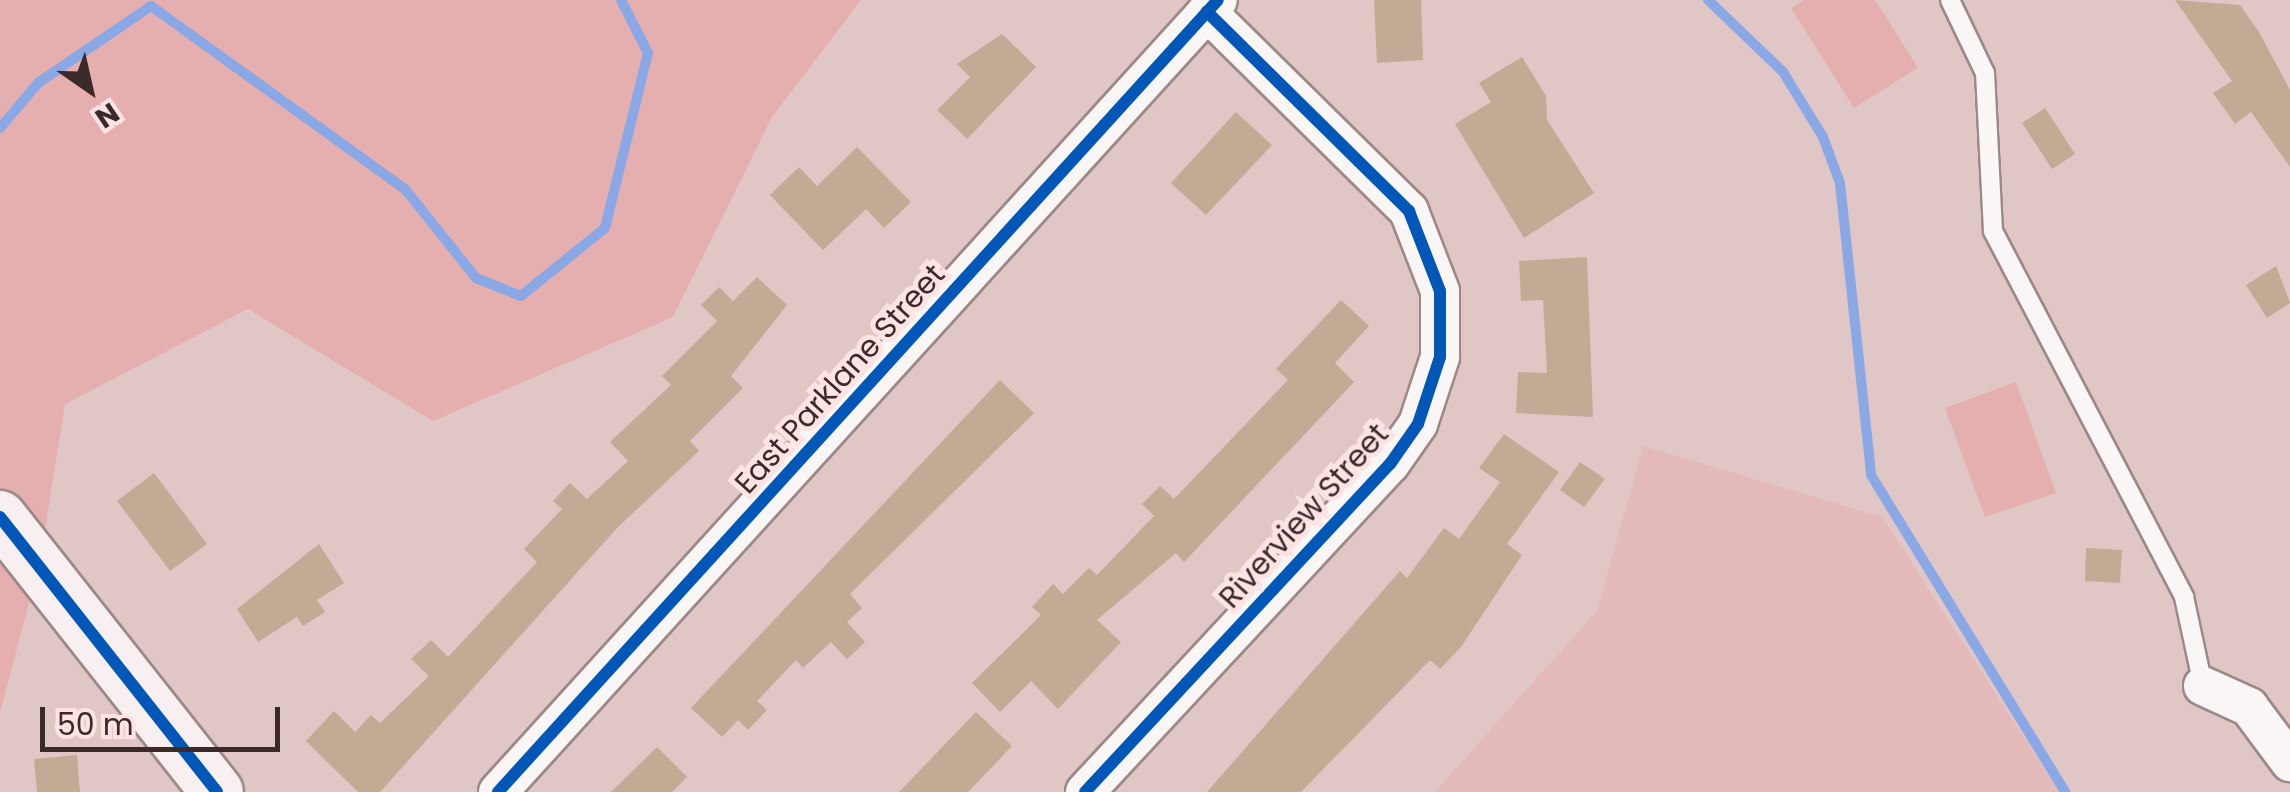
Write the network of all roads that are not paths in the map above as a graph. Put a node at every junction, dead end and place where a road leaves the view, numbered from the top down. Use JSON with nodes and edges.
{"nodes":[{"id":1,"x":1950,"y":0,"type":"edge"},
{"id":2,"x":1213,"y":6,"type":"edge"},
{"id":3,"x":0,"y":517,"type":"edge"},
{"id":4,"x":2203,"y":686,"type":"joint"},
{"id":5,"x":2290,"y":762,"type":"edge"},
{"id":6,"x":216,"y":792,"type":"edge"},
{"id":7,"x":498,"y":792,"type":"edge"},
{"id":8,"x":1085,"y":792,"type":"edge"}],
"edges":[{"from":1,"to":4,"type":"lane"},
{"from":2,"to":7,"type":"street","name":"East Parklane Street"},
{"from":2,"to":8,"type":"street","name":"Riverview Street"},
{"from":3,"to":6,"type":"street"},
{"from":4,"to":5,"type":"street"}]}
